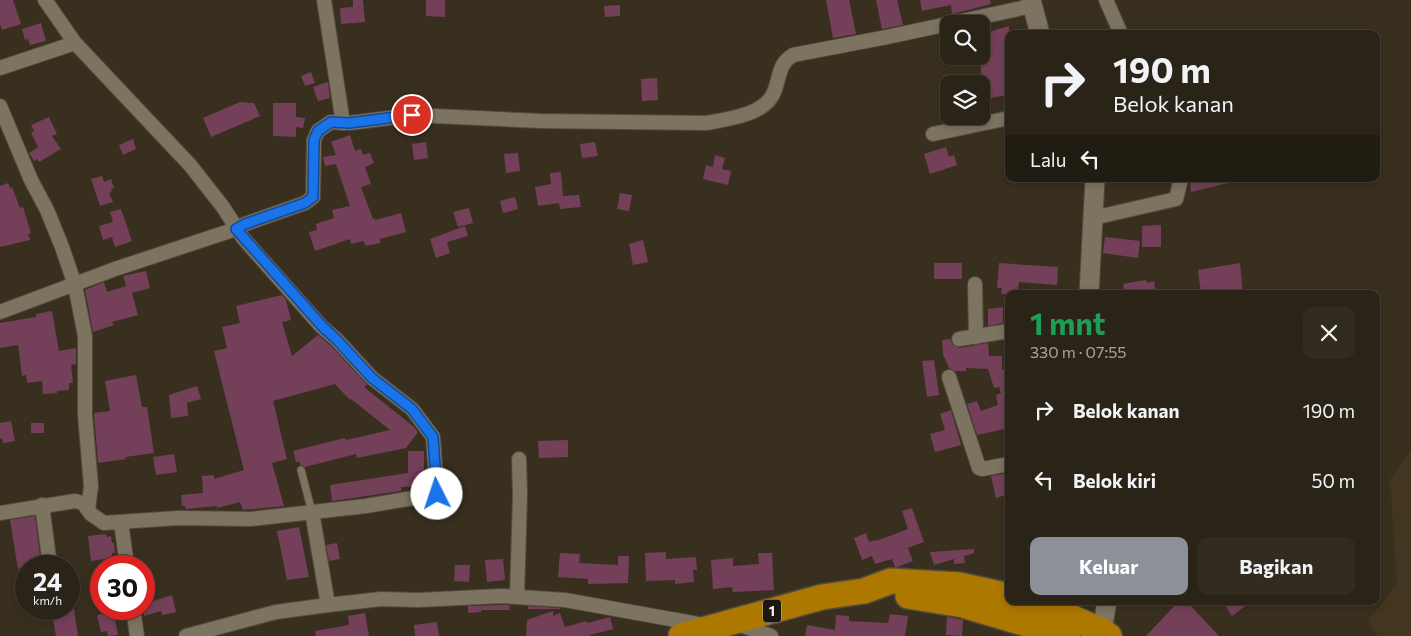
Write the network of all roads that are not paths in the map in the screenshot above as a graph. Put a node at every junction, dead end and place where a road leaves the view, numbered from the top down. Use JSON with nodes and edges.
{"nodes":[{"id":1,"x":45,"y":0,"type":"edge"},
{"id":2,"x":324,"y":0,"type":"edge"},
{"id":3,"x":1106,"y":0,"type":"edge"},
{"id":4,"x":1031,"y":3,"type":"edge"},
{"id":5,"x":1039,"y":30,"type":"edge"},
{"id":6,"x":1119,"y":30,"type":"edge"},
{"id":7,"x":75,"y":43,"type":"junction"},
{"id":8,"x":0,"y":68,"type":"edge"},
{"id":9,"x":0,"y":106,"type":"edge"},
{"id":10,"x":1005,"y":119,"type":"edge"},
{"id":11,"x":343,"y":123,"type":"junction"},
{"id":12,"x":933,"y":134,"type":"dead end"},
{"id":13,"x":1095,"y":182,"type":"edge"},
{"id":14,"x":1180,"y":182,"type":"edge"},
{"id":15,"x":1092,"y":218,"type":"junction"},
{"id":16,"x":241,"y":227,"type":"junction"},
{"id":17,"x":975,"y":284,"type":"dead end"},
{"id":18,"x":75,"y":285,"type":"junction"},
{"id":19,"x":1089,"y":290,"type":"edge"},
{"id":20,"x":0,"y":312,"type":"edge"},
{"id":21,"x":1005,"y":333,"type":"edge"},
{"id":22,"x":976,"y":337,"type":"junction"},
{"id":23,"x":959,"y":339,"type":"dead end"},
{"id":24,"x":949,"y":378,"type":"dead end"},
{"id":25,"x":520,"y":459,"type":"dead end"},
{"id":26,"x":1005,"y":465,"type":"edge"},
{"id":27,"x":301,"y":470,"type":"dead end"},
{"id":28,"x":42,"y":505,"type":"junction"},
{"id":29,"x":88,"y":510,"type":"junction"},
{"id":30,"x":312,"y":512,"type":"junction"},
{"id":31,"x":0,"y":513,"type":"edge"},
{"id":32,"x":121,"y":522,"type":"junction"},
{"id":33,"x":49,"y":555,"type":"edge"},
{"id":34,"x":126,"y":555,"type":"edge"},
{"id":35,"x":864,"y":591,"type":"junction"},
{"id":36,"x":1005,"y":595,"type":"edge"},
{"id":37,"x":517,"y":597,"type":"junction"},
{"id":38,"x":328,"y":604,"type":"junction"},
{"id":39,"x":1106,"y":605,"type":"edge"},
{"id":40,"x":1022,"y":611,"type":"edge"},
{"id":41,"x":135,"y":620,"type":"edge"},
{"id":42,"x":723,"y":624,"type":"junction"},
{"id":43,"x":1064,"y":628,"type":"edge"},
{"id":44,"x":1106,"y":633,"type":"edge"},
{"id":45,"x":137,"y":636,"type":"edge"},
{"id":46,"x":186,"y":636,"type":"edge"},
{"id":47,"x":681,"y":636,"type":"edge"},
{"id":48,"x":771,"y":636,"type":"edge"}],
"edges":[{"from":1,"to":7,"type":"street"},
{"from":2,"to":11,"type":"street"},
{"from":3,"to":6,"type":"street"},
{"from":4,"to":5,"type":"street"},
{"from":4,"to":11,"type":"street"},
{"from":7,"to":8,"type":"street"},
{"from":7,"to":16,"type":"street"},
{"from":9,"to":18,"type":"street"},
{"from":10,"to":12,"type":"street"},
{"from":11,"to":16,"type":"street"},
{"from":13,"to":15,"type":"street"},
{"from":14,"to":15,"type":"street"},
{"from":15,"to":19,"type":"street"},
{"from":16,"to":18,"type":"street"},
{"from":16,"to":30,"type":"street"},
{"from":17,"to":22,"type":"street"},
{"from":18,"to":20,"type":"street"},
{"from":18,"to":29,"type":"street"},
{"from":21,"to":22,"type":"street"},
{"from":22,"to":23,"type":"street"},
{"from":24,"to":26,"type":"street"},
{"from":25,"to":37,"type":"street"},
{"from":27,"to":30,"type":"lane"},
{"from":28,"to":29,"type":"street"},
{"from":28,"to":31,"type":"street"},
{"from":28,"to":33,"type":"street"},
{"from":29,"to":32,"type":"street"},
{"from":30,"to":32,"type":"street"},
{"from":30,"to":38,"type":"street"},
{"from":32,"to":34,"type":"street"},
{"from":35,"to":36,"type":"highway","number":"1"},
{"from":35,"to":40,"type":"highway","number":"1"},
{"from":35,"to":42,"type":"highway","number":"1"},
{"from":37,"to":38,"type":"street"},
{"from":37,"to":42,"type":"street"},
{"from":38,"to":46,"type":"street"},
{"from":39,"to":44,"type":"street"},
{"from":40,"to":43,"type":"highway","number":"1"},
{"from":41,"to":45,"type":"street"},
{"from":42,"to":47,"type":"highway","number":"1"},
{"from":42,"to":48,"type":"street"},
{"from":43,"to":44,"type":"highway","number":"1"}]}
